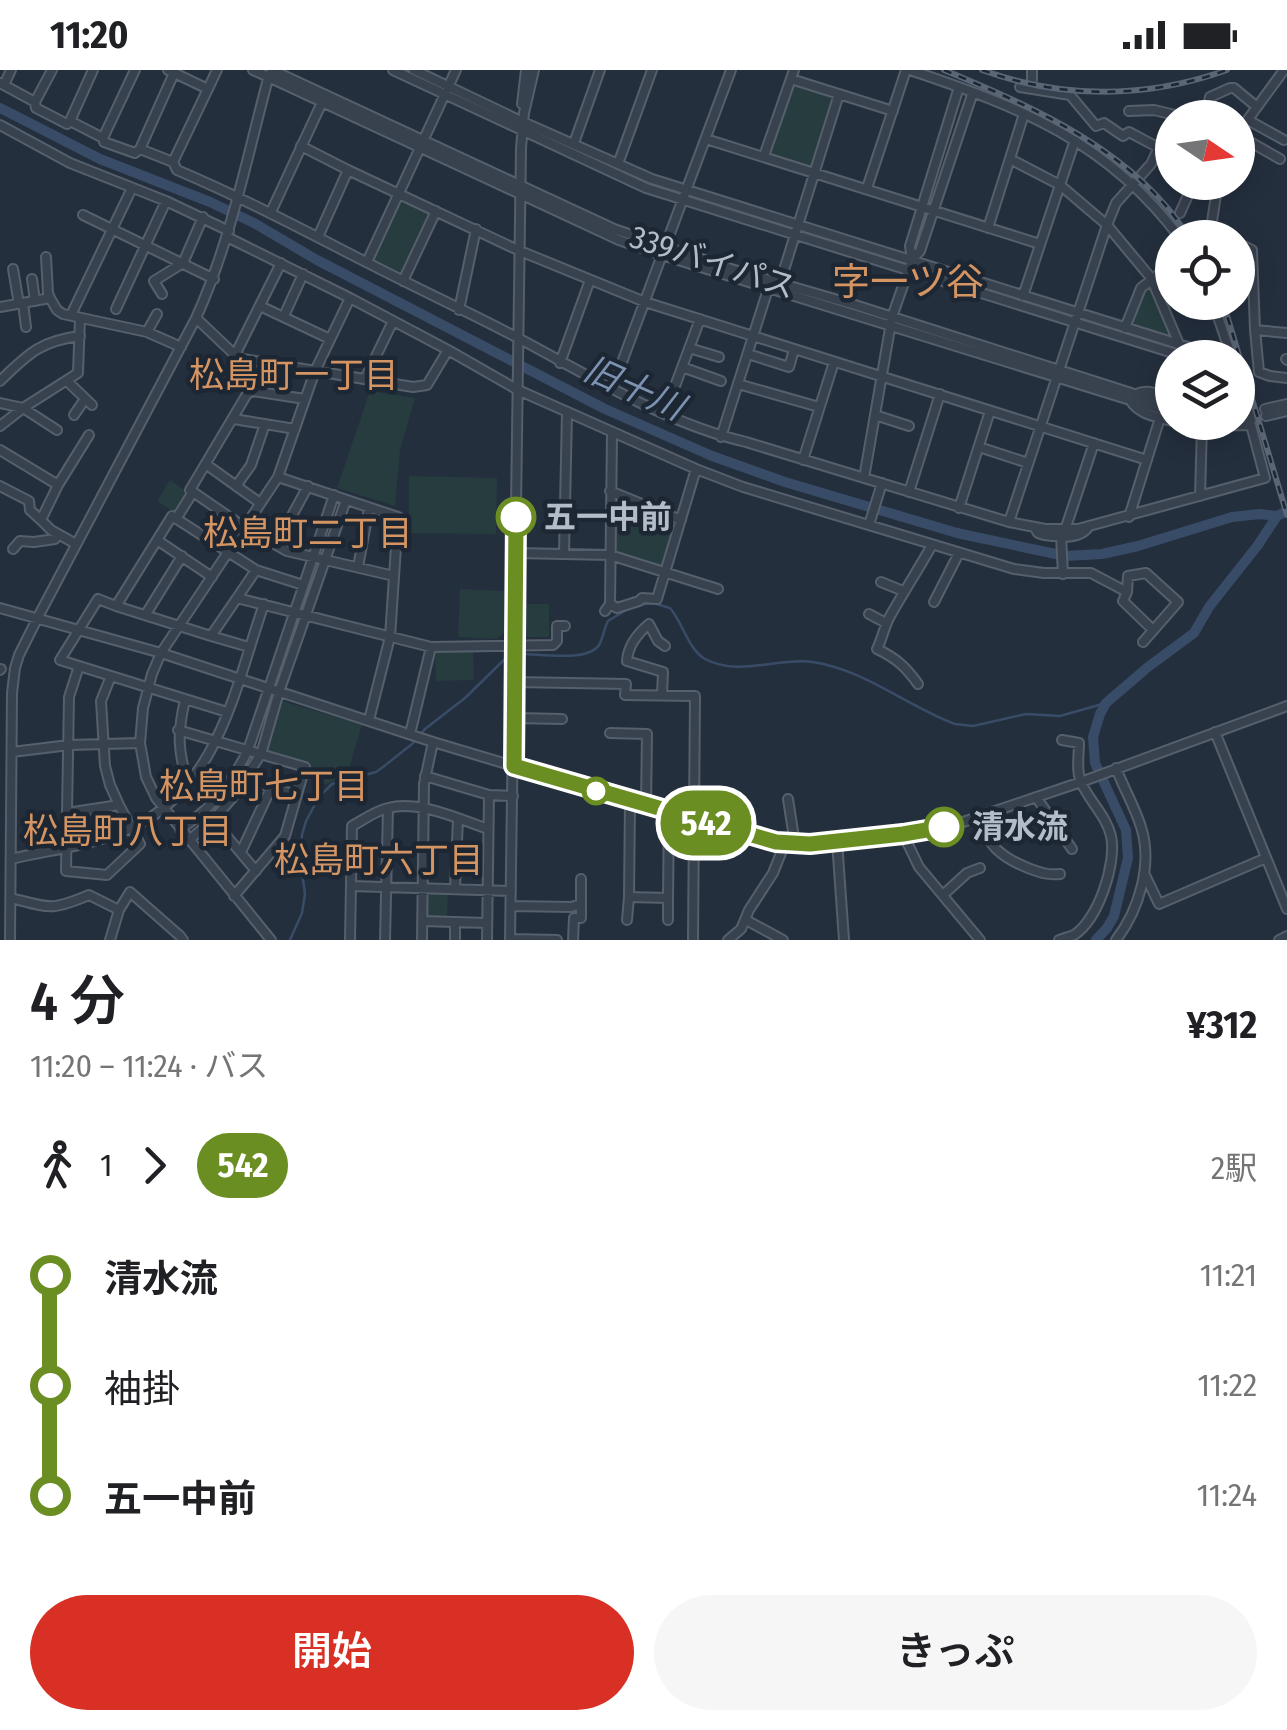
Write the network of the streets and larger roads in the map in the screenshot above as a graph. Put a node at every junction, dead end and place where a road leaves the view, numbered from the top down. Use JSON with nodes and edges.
{"nodes":[{"id":1,"x":11,"y":70,"type":"edge"},
{"id":2,"x":52,"y":70,"type":"edge"},
{"id":3,"x":94,"y":70,"type":"edge"},
{"id":4,"x":136,"y":70,"type":"edge"},
{"id":5,"x":217,"y":70,"type":"edge"},
{"id":6,"x":253,"y":70,"type":"edge"},
{"id":7,"x":393,"y":70,"type":"edge"},
{"id":8,"x":414,"y":70,"type":"edge"},
{"id":9,"x":456,"y":70,"type":"edge"},
{"id":10,"x":530,"y":70,"type":"edge"},
{"id":11,"x":542,"y":70,"type":"edge"},
{"id":12,"x":600,"y":70,"type":"edge"},
{"id":13,"x":652,"y":70,"type":"edge"},
{"id":14,"x":731,"y":70,"type":"edge"},
{"id":15,"x":908,"y":70,"type":"edge"},
{"id":16,"x":1284,"y":70,"type":"edge"},
{"id":17,"x":171,"y":71,"type":"edge"},
{"id":18,"x":271,"y":72,"type":"edge"},
{"id":19,"x":792,"y":74,"type":"edge"},
{"id":20,"x":2,"y":84,"type":"edge"},
{"id":21,"x":959,"y":86,"type":"junction"},
{"id":22,"x":1020,"y":87,"type":"dead end"},
{"id":23,"x":530,"y":88,"type":"junction"},
{"id":24,"x":208,"y":89,"type":"junction"},
{"id":25,"x":447,"y":90,"type":"junction"},
{"id":26,"x":973,"y":92,"type":"junction"},
{"id":27,"x":838,"y":94,"type":"junction"},
{"id":28,"x":324,"y":98,"type":"junction"},
{"id":29,"x":1208,"y":100,"type":"edge"},
{"id":30,"x":1249,"y":100,"type":"edge"},
{"id":31,"x":36,"y":102,"type":"junction"},
{"id":32,"x":1257,"y":107,"type":"joint"},
{"id":33,"x":1155,"y":110,"type":"edge"},
{"id":34,"x":1255,"y":110,"type":"edge"},
{"id":35,"x":893,"y":111,"type":"junction"},
{"id":36,"x":1129,"y":111,"type":"dead end"},
{"id":37,"x":1024,"y":114,"type":"junction"},
{"id":38,"x":70,"y":121,"type":"junction"},
{"id":39,"x":523,"y":122,"type":"junction"},
{"id":40,"x":1255,"y":124,"type":"edge"},
{"id":41,"x":0,"y":125,"type":"edge"},
{"id":42,"x":103,"y":138,"type":"junction"},
{"id":43,"x":706,"y":139,"type":"junction"},
{"id":44,"x":1075,"y":140,"type":"junction"},
{"id":45,"x":1284,"y":140,"type":"dead end"},
{"id":46,"x":1255,"y":142,"type":"edge"},
{"id":47,"x":574,"y":143,"type":"junction"},
{"id":48,"x":422,"y":144,"type":"junction"},
{"id":49,"x":302,"y":146,"type":"junction"},
{"id":50,"x":1155,"y":146,"type":"edge"},
{"id":51,"x":140,"y":149,"type":"junction"},
{"id":52,"x":764,"y":156,"type":"junction"},
{"id":53,"x":1155,"y":156,"type":"edge"},
{"id":54,"x":1010,"y":159,"type":"junction"},
{"id":55,"x":1280,"y":159,"type":"dead end"},
{"id":56,"x":173,"y":162,"type":"junction"},
{"id":57,"x":618,"y":164,"type":"junction"},
{"id":58,"x":348,"y":170,"type":"junction"},
{"id":59,"x":814,"y":172,"type":"junction"},
{"id":60,"x":1134,"y":183,"type":"junction"},
{"id":61,"x":1060,"y":185,"type":"junction"},
{"id":62,"x":132,"y":188,"type":"junction"},
{"id":63,"x":867,"y":188,"type":"junction"},
{"id":64,"x":520,"y":190,"type":"junction"},
{"id":65,"x":399,"y":194,"type":"junction"},
{"id":66,"x":686,"y":195,"type":"junction"},
{"id":67,"x":238,"y":196,"type":"junction"},
{"id":68,"x":1186,"y":200,"type":"edge"},
{"id":69,"x":166,"y":201,"type":"junction"},
{"id":70,"x":921,"y":207,"type":"junction"},
{"id":71,"x":436,"y":211,"type":"junction"},
{"id":72,"x":934,"y":211,"type":"junction"},
{"id":73,"x":271,"y":212,"type":"junction"},
{"id":74,"x":1180,"y":212,"type":"dead end"},
{"id":75,"x":83,"y":216,"type":"dead end"},
{"id":76,"x":203,"y":218,"type":"junction"},
{"id":77,"x":1166,"y":220,"type":"edge"},
{"id":78,"x":1106,"y":224,"type":"junction"},
{"id":79,"x":798,"y":226,"type":"junction"},
{"id":80,"x":988,"y":228,"type":"junction"},
{"id":81,"x":112,"y":229,"type":"junction"},
{"id":82,"x":476,"y":230,"type":"junction"},
{"id":83,"x":229,"y":233,"type":"junction"},
{"id":84,"x":794,"y":236,"type":"junction"},
{"id":85,"x":318,"y":237,"type":"junction"},
{"id":86,"x":1040,"y":244,"type":"junction"},
{"id":87,"x":145,"y":245,"type":"junction"},
{"id":88,"x":520,"y":251,"type":"junction"},
{"id":89,"x":664,"y":251,"type":"junction"},
{"id":90,"x":46,"y":257,"type":"dead end"},
{"id":91,"x":912,"y":260,"type":"junction"},
{"id":92,"x":282,"y":262,"type":"junction"},
{"id":93,"x":366,"y":262,"type":"junction"},
{"id":94,"x":183,"y":264,"type":"junction"},
{"id":95,"x":13,"y":270,"type":"dead end"},
{"id":96,"x":908,"y":270,"type":"junction"},
{"id":97,"x":303,"y":274,"type":"junction"},
{"id":98,"x":1155,"y":275,"type":"edge"},
{"id":99,"x":1151,"y":278,"type":"junction"},
{"id":100,"x":32,"y":279,"type":"dead end"},
{"id":101,"x":214,"y":279,"type":"junction"},
{"id":102,"x":590,"y":280,"type":"junction"},
{"id":103,"x":403,"y":281,"type":"junction"},
{"id":104,"x":774,"y":286,"type":"junction"},
{"id":105,"x":162,"y":294,"type":"dead end"},
{"id":106,"x":1024,"y":296,"type":"junction"},
{"id":107,"x":50,"y":298,"type":"junction"},
{"id":108,"x":350,"y":298,"type":"junction"},
{"id":109,"x":35,"y":301,"type":"junction"},
{"id":110,"x":645,"y":302,"type":"junction"},
{"id":111,"x":21,"y":303,"type":"junction"},
{"id":112,"x":260,"y":306,"type":"junction"},
{"id":113,"x":0,"y":307,"type":"edge"},
{"id":114,"x":116,"y":309,"type":"dead end"},
{"id":115,"x":460,"y":310,"type":"junction"},
{"id":116,"x":156,"y":314,"type":"dead end"},
{"id":117,"x":284,"y":316,"type":"junction"},
{"id":118,"x":75,"y":317,"type":"junction"},
{"id":119,"x":1076,"y":317,"type":"junction"},
{"id":120,"x":196,"y":318,"type":"junction"},
{"id":121,"x":700,"y":320,"type":"junction"},
{"id":122,"x":1255,"y":320,"type":"edge"},
{"id":123,"x":393,"y":321,"type":"junction"},
{"id":124,"x":891,"y":322,"type":"junction"},
{"id":125,"x":26,"y":327,"type":"dead end"},
{"id":126,"x":1125,"y":328,"type":"junction"},
{"id":127,"x":1255,"y":330,"type":"junction"},
{"id":128,"x":147,"y":332,"type":"junction"},
{"id":129,"x":1287,"y":333,"type":"edge"},
{"id":130,"x":80,"y":336,"type":"junction"},
{"id":131,"x":753,"y":336,"type":"junction"},
{"id":132,"x":518,"y":338,"type":"junction"},
{"id":133,"x":330,"y":339,"type":"junction"},
{"id":134,"x":1166,"y":340,"type":"edge"},
{"id":135,"x":1177,"y":340,"type":"edge"},
{"id":136,"x":1155,"y":346,"type":"edge"},
{"id":137,"x":181,"y":347,"type":"junction"},
{"id":138,"x":689,"y":348,"type":"junction"},
{"id":139,"x":448,"y":350,"type":"junction"},
{"id":140,"x":794,"y":350,"type":"junction"},
{"id":141,"x":748,"y":354,"type":"junction"},
{"id":142,"x":235,"y":355,"type":"junction"},
{"id":143,"x":718,"y":357,"type":"dead end"},
{"id":144,"x":834,"y":362,"type":"junction"},
{"id":145,"x":560,"y":363,"type":"junction"},
{"id":146,"x":682,"y":368,"type":"junction"},
{"id":147,"x":315,"y":372,"type":"junction"},
{"id":148,"x":1058,"y":374,"type":"junction"},
{"id":149,"x":882,"y":377,"type":"junction"},
{"id":150,"x":1287,"y":378,"type":"edge"},
{"id":151,"x":364,"y":379,"type":"junction"},
{"id":152,"x":0,"y":381,"type":"edge"},
{"id":153,"x":721,"y":381,"type":"dead end"},
{"id":154,"x":67,"y":382,"type":"junction"},
{"id":155,"x":738,"y":384,"type":"junction"},
{"id":156,"x":518,"y":387,"type":"junction"},
{"id":157,"x":612,"y":389,"type":"junction"},
{"id":158,"x":1155,"y":393,"type":"edge"},
{"id":159,"x":940,"y":394,"type":"junction"},
{"id":160,"x":1132,"y":397,"type":"junction"},
{"id":161,"x":305,"y":399,"type":"junction"},
{"id":162,"x":0,"y":403,"type":"edge"},
{"id":163,"x":1155,"y":404,"type":"edge"},
{"id":164,"x":24,"y":408,"type":"junction"},
{"id":165,"x":819,"y":408,"type":"junction"},
{"id":166,"x":1287,"y":408,"type":"edge"},
{"id":167,"x":990,"y":410,"type":"junction"},
{"id":168,"x":568,"y":412,"type":"junction"},
{"id":169,"x":665,"y":413,"type":"junction"},
{"id":170,"x":1265,"y":413,"type":"dead end"},
{"id":171,"x":74,"y":415,"type":"dead end"},
{"id":172,"x":874,"y":415,"type":"junction"},
{"id":173,"x":1155,"y":416,"type":"edge"},
{"id":174,"x":234,"y":419,"type":"junction"},
{"id":175,"x":265,"y":424,"type":"junction"},
{"id":176,"x":0,"y":426,"type":"edge"},
{"id":177,"x":909,"y":426,"type":"dead end"},
{"id":178,"x":1040,"y":427,"type":"junction"},
{"id":179,"x":57,"y":430,"type":"dead end"},
{"id":180,"x":295,"y":430,"type":"junction"},
{"id":181,"x":612,"y":434,"type":"junction"},
{"id":182,"x":1155,"y":434,"type":"edge"},
{"id":183,"x":89,"y":435,"type":"dead end"},
{"id":184,"x":722,"y":436,"type":"junction"},
{"id":185,"x":1202,"y":440,"type":"edge"},
{"id":186,"x":1255,"y":440,"type":"edge"},
{"id":187,"x":1094,"y":444,"type":"junction"},
{"id":188,"x":979,"y":447,"type":"junction"},
{"id":189,"x":0,"y":450,"type":"edge"},
{"id":190,"x":804,"y":460,"type":"junction"},
{"id":191,"x":1147,"y":460,"type":"junction"},
{"id":192,"x":1028,"y":463,"type":"junction"},
{"id":193,"x":206,"y":465,"type":"junction"},
{"id":194,"x":696,"y":469,"type":"junction"},
{"id":195,"x":278,"y":476,"type":"junction"},
{"id":196,"x":864,"y":478,"type":"junction"},
{"id":197,"x":0,"y":486,"type":"edge"},
{"id":198,"x":58,"y":486,"type":"junction"},
{"id":199,"x":236,"y":486,"type":"junction"},
{"id":200,"x":308,"y":486,"type":"junction"},
{"id":201,"x":880,"y":488,"type":"junction"},
{"id":202,"x":610,"y":491,"type":"junction"},
{"id":203,"x":193,"y":492,"type":"junction"},
{"id":204,"x":908,"y":492,"type":"junction"},
{"id":205,"x":334,"y":496,"type":"junction"},
{"id":206,"x":1200,"y":496,"type":"junction"},
{"id":207,"x":346,"y":500,"type":"junction"},
{"id":208,"x":260,"y":503,"type":"junction"},
{"id":209,"x":369,"y":508,"type":"junction"},
{"id":210,"x":959,"y":508,"type":"junction"},
{"id":211,"x":1129,"y":517,"type":"junction"},
{"id":212,"x":176,"y":518,"type":"junction"},
{"id":213,"x":42,"y":520,"type":"junction"},
{"id":214,"x":681,"y":520,"type":"junction"},
{"id":215,"x":1009,"y":522,"type":"junction"},
{"id":216,"x":869,"y":524,"type":"junction"},
{"id":217,"x":244,"y":528,"type":"junction"},
{"id":218,"x":58,"y":534,"type":"junction"},
{"id":219,"x":1063,"y":534,"type":"junction"},
{"id":220,"x":157,"y":540,"type":"junction"},
{"id":221,"x":76,"y":544,"type":"junction"},
{"id":222,"x":276,"y":545,"type":"junction"},
{"id":223,"x":932,"y":545,"type":"junction"},
{"id":224,"x":14,"y":549,"type":"dead end"},
{"id":225,"x":228,"y":552,"type":"junction"},
{"id":226,"x":959,"y":553,"type":"junction"},
{"id":227,"x":516,"y":554,"type":"junction"},
{"id":228,"x":564,"y":554,"type":"junction"},
{"id":229,"x":610,"y":554,"type":"junction"},
{"id":230,"x":182,"y":556,"type":"junction"},
{"id":231,"x":313,"y":557,"type":"junction"},
{"id":232,"x":325,"y":560,"type":"junction"},
{"id":233,"x":358,"y":567,"type":"junction"},
{"id":234,"x":256,"y":570,"type":"junction"},
{"id":235,"x":664,"y":571,"type":"junction"},
{"id":236,"x":1063,"y":573,"type":"junction"},
{"id":237,"x":212,"y":576,"type":"junction"},
{"id":238,"x":394,"y":576,"type":"junction"},
{"id":239,"x":880,"y":582,"type":"dead end"},
{"id":240,"x":303,"y":586,"type":"junction"},
{"id":241,"x":718,"y":589,"type":"dead end"},
{"id":242,"x":902,"y":591,"type":"junction"},
{"id":243,"x":1128,"y":592,"type":"junction"},
{"id":244,"x":237,"y":598,"type":"junction"},
{"id":245,"x":934,"y":602,"type":"dead end"},
{"id":246,"x":264,"y":604,"type":"junction"},
{"id":247,"x":116,"y":606,"type":"junction"},
{"id":248,"x":0,"y":608,"type":"edge"},
{"id":249,"x":294,"y":612,"type":"junction"},
{"id":250,"x":146,"y":614,"type":"junction"},
{"id":251,"x":869,"y":614,"type":"dead end"},
{"id":252,"x":307,"y":616,"type":"junction"},
{"id":253,"x":38,"y":617,"type":"junction"},
{"id":254,"x":886,"y":623,"type":"junction"},
{"id":255,"x":179,"y":626,"type":"junction"},
{"id":256,"x":565,"y":626,"type":"dead end"},
{"id":257,"x":78,"y":629,"type":"junction"},
{"id":258,"x":1152,"y":630,"type":"junction"},
{"id":259,"x":211,"y":636,"type":"junction"},
{"id":260,"x":390,"y":636,"type":"junction"},
{"id":261,"x":1143,"y":642,"type":"dead end"},
{"id":262,"x":515,"y":646,"type":"junction"},
{"id":263,"x":665,"y":646,"type":"dead end"},
{"id":264,"x":249,"y":647,"type":"junction"},
{"id":265,"x":430,"y":647,"type":"junction"},
{"id":266,"x":160,"y":653,"type":"junction"},
{"id":267,"x":627,"y":661,"type":"junction"},
{"id":268,"x":79,"y":666,"type":"junction"},
{"id":269,"x":111,"y":676,"type":"junction"},
{"id":270,"x":239,"y":680,"type":"junction"},
{"id":271,"x":515,"y":682,"type":"junction"},
{"id":272,"x":626,"y":684,"type":"junction"},
{"id":273,"x":918,"y":684,"type":"dead end"},
{"id":274,"x":147,"y":688,"type":"junction"},
{"id":275,"x":268,"y":689,"type":"junction"},
{"id":276,"x":279,"y":692,"type":"junction"},
{"id":277,"x":662,"y":695,"type":"junction"},
{"id":278,"x":185,"y":700,"type":"junction"},
{"id":279,"x":1287,"y":706,"type":"edge"},
{"id":280,"x":227,"y":712,"type":"junction"},
{"id":281,"x":515,"y":718,"type":"junction"},
{"id":282,"x":562,"y":719,"type":"dead end"},
{"id":283,"x":368,"y":720,"type":"junction"},
{"id":284,"x":178,"y":730,"type":"junction"},
{"id":285,"x":1215,"y":732,"type":"junction"},
{"id":286,"x":610,"y":733,"type":"dead end"},
{"id":287,"x":415,"y":736,"type":"junction"},
{"id":288,"x":216,"y":740,"type":"junction"},
{"id":289,"x":1062,"y":740,"type":"dead end"},
{"id":290,"x":433,"y":742,"type":"junction"},
{"id":291,"x":140,"y":743,"type":"junction"},
{"id":292,"x":103,"y":744,"type":"junction"},
{"id":293,"x":69,"y":745,"type":"junction"},
{"id":294,"x":248,"y":750,"type":"junction"},
{"id":295,"x":12,"y":752,"type":"junction"},
{"id":296,"x":261,"y":754,"type":"junction"},
{"id":297,"x":514,"y":766,"type":"junction"},
{"id":298,"x":1115,"y":769,"type":"junction"},
{"id":299,"x":425,"y":776,"type":"junction"},
{"id":300,"x":245,"y":780,"type":"junction"},
{"id":301,"x":1082,"y":781,"type":"junction"},
{"id":302,"x":188,"y":784,"type":"junction"},
{"id":303,"x":271,"y":788,"type":"junction"},
{"id":304,"x":224,"y":790,"type":"junction"},
{"id":305,"x":489,"y":795,"type":"junction"},
{"id":306,"x":297,"y":796,"type":"junction"},
{"id":307,"x":513,"y":796,"type":"junction"},
{"id":308,"x":233,"y":797,"type":"junction"},
{"id":309,"x":1036,"y":797,"type":"junction"},
{"id":310,"x":788,"y":799,"type":"dead end"},
{"id":311,"x":630,"y":800,"type":"junction"},
{"id":312,"x":119,"y":806,"type":"junction"},
{"id":313,"x":646,"y":806,"type":"junction"},
{"id":314,"x":162,"y":808,"type":"junction"},
{"id":315,"x":388,"y":808,"type":"junction"},
{"id":316,"x":424,"y":808,"type":"junction"},
{"id":317,"x":669,"y":812,"type":"junction"},
{"id":318,"x":67,"y":813,"type":"junction"},
{"id":319,"x":976,"y":818,"type":"junction"},
{"id":320,"x":458,"y":819,"type":"junction"},
{"id":321,"x":213,"y":820,"type":"junction"},
{"id":322,"x":695,"y":820,"type":"junction"},
{"id":323,"x":131,"y":828,"type":"junction"},
{"id":324,"x":488,"y":829,"type":"junction"},
{"id":325,"x":180,"y":830,"type":"junction"},
{"id":326,"x":903,"y":834,"type":"junction"},
{"id":327,"x":189,"y":840,"type":"junction"},
{"id":328,"x":837,"y":841,"type":"junction"},
{"id":329,"x":790,"y":844,"type":"junction"},
{"id":330,"x":67,"y":846,"type":"junction"},
{"id":331,"x":1072,"y":849,"type":"dead end"},
{"id":332,"x":241,"y":852,"type":"junction"},
{"id":333,"x":1266,"y":858,"type":"junction"},
{"id":334,"x":11,"y":859,"type":"junction"},
{"id":335,"x":980,"y":868,"type":"dead end"},
{"id":336,"x":256,"y":871,"type":"junction"},
{"id":337,"x":1144,"y":873,"type":"junction"},
{"id":338,"x":1060,"y":874,"type":"dead end"},
{"id":339,"x":581,"y":879,"type":"dead end"},
{"id":340,"x":351,"y":886,"type":"junction"},
{"id":341,"x":387,"y":886,"type":"junction"},
{"id":342,"x":423,"y":887,"type":"junction"},
{"id":343,"x":455,"y":888,"type":"junction"},
{"id":344,"x":488,"y":890,"type":"junction"},
{"id":345,"x":512,"y":891,"type":"junction"},
{"id":346,"x":943,"y":895,"type":"junction"},
{"id":347,"x":234,"y":896,"type":"junction"},
{"id":348,"x":629,"y":897,"type":"junction"},
{"id":349,"x":11,"y":898,"type":"junction"},
{"id":350,"x":668,"y":898,"type":"junction"},
{"id":351,"x":581,"y":904,"type":"junction"},
{"id":352,"x":511,"y":906,"type":"junction"},
{"id":353,"x":1287,"y":909,"type":"edge"},
{"id":354,"x":120,"y":910,"type":"junction"},
{"id":355,"x":628,"y":920,"type":"dead end"},
{"id":356,"x":668,"y":920,"type":"dead end"},
{"id":357,"x":746,"y":920,"type":"junction"},
{"id":358,"x":422,"y":921,"type":"junction"},
{"id":359,"x":455,"y":922,"type":"junction"},
{"id":360,"x":487,"y":922,"type":"junction"},
{"id":361,"x":1287,"y":936,"type":"edge"},
{"id":362,"x":10,"y":940,"type":"edge"},
{"id":363,"x":110,"y":940,"type":"edge"},
{"id":364,"x":182,"y":940,"type":"edge"},
{"id":365,"x":271,"y":940,"type":"edge"},
{"id":366,"x":350,"y":940,"type":"edge"},
{"id":367,"x":385,"y":940,"type":"edge"},
{"id":368,"x":422,"y":940,"type":"edge"},
{"id":369,"x":455,"y":940,"type":"edge"},
{"id":370,"x":487,"y":940,"type":"edge"},
{"id":371,"x":510,"y":940,"type":"edge"},
{"id":372,"x":557,"y":940,"type":"edge"},
{"id":373,"x":574,"y":940,"type":"edge"},
{"id":374,"x":693,"y":940,"type":"edge"},
{"id":375,"x":728,"y":940,"type":"edge"},
{"id":376,"x":782,"y":940,"type":"edge"},
{"id":377,"x":844,"y":940,"type":"edge"},
{"id":378,"x":980,"y":940,"type":"edge"},
{"id":379,"x":1059,"y":940,"type":"edge"},
{"id":380,"x":1116,"y":940,"type":"edge"},
{"id":381,"x":1279,"y":940,"type":"edge"}],
"edges":[{"from":1,"to":20,"type":"street"},
{"from":2,"to":31,"type":"street"},
{"from":3,"to":38,"type":"street"},
{"from":4,"to":42,"type":"street"},
{"from":5,"to":24,"type":"street"},
{"from":6,"to":18,"type":"street","name":"339バイパス"},
{"from":7,"to":25,"type":"street"},
{"from":8,"to":25,"type":"street"},
{"from":9,"to":25,"type":"street"},
{"from":10,"to":23,"type":"street"},
{"from":10,"to":39,"type":"street"},
{"from":11,"to":23,"type":"street"},
{"from":12,"to":47,"type":"street"},
{"from":13,"to":57,"type":"street"},
{"from":14,"to":43,"type":"street"},
{"from":15,"to":21,"type":"street"},
{"from":15,"to":35,"type":"street"},
{"from":16,"to":32,"type":"street"},
{"from":17,"to":24,"type":"street"},
{"from":17,"to":51,"type":"street"},
{"from":18,"to":28,"type":"street","name":"339バイパス"},
{"from":18,"to":67,"type":"street"},
{"from":19,"to":27,"type":"street"},
{"from":19,"to":52,"type":"street"},
{"from":20,"to":31,"type":"street"},
{"from":21,"to":26,"type":"street"},
{"from":21,"to":70,"type":"street"},
{"from":22,"to":50,"type":"street"},
{"from":23,"to":39,"type":"street"},
{"from":24,"to":56,"type":"street"},
{"from":25,"to":39,"type":"street"},
{"from":25,"to":48,"type":"street"},
{"from":26,"to":37,"type":"street"},
{"from":26,"to":72,"type":"street"},
{"from":27,"to":35,"type":"street"},
{"from":27,"to":59,"type":"street"},
{"from":28,"to":48,"type":"street","name":"339バイパス"},
{"from":28,"to":49,"type":"street"},
{"from":29,"to":30,"type":"street"},
{"from":31,"to":38,"type":"street"},
{"from":32,"to":34,"type":"street"},
{"from":33,"to":36,"type":"street"},
{"from":35,"to":63,"type":"street"},
{"from":37,"to":44,"type":"street"},
{"from":37,"to":54,"type":"street"},
{"from":38,"to":42,"type":"street"},
{"from":39,"to":47,"type":"street"},
{"from":39,"to":64,"type":"street"},
{"from":39,"to":66,"type":"street"},
{"from":40,"to":45,"type":"street"},
{"from":41,"to":62,"type":"street"},
{"from":42,"to":51,"type":"street"},
{"from":43,"to":52,"type":"street"},
{"from":43,"to":66,"type":"street"},
{"from":44,"to":60,"type":"street"},
{"from":44,"to":61,"type":"street"},
{"from":46,"to":55,"type":"street"},
{"from":47,"to":57,"type":"street"},
{"from":48,"to":64,"type":"street","name":"339バイパス"},
{"from":48,"to":65,"type":"street"},
{"from":49,"to":58,"type":"street"},
{"from":49,"to":73,"type":"street"},
{"from":51,"to":56,"type":"street"},
{"from":52,"to":59,"type":"street"},
{"from":53,"to":60,"type":"street"},
{"from":54,"to":61,"type":"street"},
{"from":54,"to":80,"type":"street"},
{"from":56,"to":67,"type":"street"},
{"from":57,"to":66,"type":"street"},
{"from":58,"to":65,"type":"street"},
{"from":58,"to":85,"type":"street"},
{"from":59,"to":63,"type":"street"},
{"from":59,"to":79,"type":"street"},
{"from":60,"to":77,"type":"street"},
{"from":60,"to":78,"type":"street"},
{"from":61,"to":78,"type":"street"},
{"from":61,"to":86,"type":"street"},
{"from":62,"to":69,"type":"street"},
{"from":62,"to":81,"type":"street"},
{"from":63,"to":70,"type":"street"},
{"from":64,"to":88,"type":"street"},
{"from":64,"to":89,"type":"street","name":"339バイパス"},
{"from":65,"to":71,"type":"street"},
{"from":65,"to":93,"type":"street"},
{"from":66,"to":79,"type":"street"},
{"from":66,"to":84,"type":"street"},
{"from":66,"to":89,"type":"street"},
{"from":67,"to":73,"type":"street"},
{"from":67,"to":83,"type":"street"},
{"from":68,"to":74,"type":"street"},
{"from":69,"to":76,"type":"street"},
{"from":69,"to":87,"type":"street"},
{"from":70,"to":72,"type":"street"},
{"from":70,"to":91,"type":"street"},
{"from":71,"to":82,"type":"street"},
{"from":71,"to":103,"type":"street"},
{"from":72,"to":80,"type":"street"},
{"from":72,"to":91,"type":"street"},
{"from":73,"to":85,"type":"street"},
{"from":75,"to":81,"type":"street"},
{"from":76,"to":83,"type":"street"},
{"from":76,"to":94,"type":"street"},
{"from":78,"to":99,"type":"street"},
{"from":78,"to":119,"type":"street"},
{"from":79,"to":84,"type":"street"},
{"from":79,"to":91,"type":"street"},
{"from":80,"to":86,"type":"street"},
{"from":81,"to":87,"type":"street"},
{"from":81,"to":118,"type":"street"},
{"from":82,"to":88,"type":"street"},
{"from":82,"to":115,"type":"street"},
{"from":83,"to":92,"type":"street"},
{"from":83,"to":101,"type":"street"},
{"from":84,"to":96,"type":"street"},
{"from":84,"to":104,"type":"street"},
{"from":85,"to":93,"type":"street"},
{"from":86,"to":106,"type":"street"},
{"from":87,"to":94,"type":"street"},
{"from":87,"to":114,"type":"street"},
{"from":88,"to":102,"type":"street"},
{"from":88,"to":132,"type":"street"},
{"from":89,"to":104,"type":"street","name":"339バイパス"},
{"from":89,"to":110,"type":"street"},
{"from":90,"to":107,"type":"street"},
{"from":91,"to":96,"type":"street"},
{"from":91,"to":106,"type":"street"},
{"from":92,"to":97,"type":"street"},
{"from":92,"to":112,"type":"street"},
{"from":93,"to":103,"type":"street"},
{"from":94,"to":101,"type":"street"},
{"from":94,"to":105,"type":"street"},
{"from":95,"to":111,"type":"street"},
{"from":96,"to":119,"type":"street"},
{"from":96,"to":124,"type":"street"},
{"from":97,"to":108,"type":"street"},
{"from":97,"to":117,"type":"street"},
{"from":98,"to":99,"type":"street"},
{"from":99,"to":126,"type":"street"},
{"from":99,"to":135,"type":"street"},
{"from":100,"to":109,"type":"street"},
{"from":101,"to":120,"type":"street"},
{"from":102,"to":110,"type":"street"},
{"from":102,"to":145,"type":"street"},
{"from":103,"to":115,"type":"street"},
{"from":104,"to":124,"type":"street","name":"339バイパス"},
{"from":104,"to":131,"type":"street"},
{"from":106,"to":119,"type":"street"},
{"from":107,"to":109,"type":"street"},
{"from":107,"to":118,"type":"street"},
{"from":108,"to":123,"type":"street"},
{"from":108,"to":133,"type":"street"},
{"from":109,"to":111,"type":"street"},
{"from":110,"to":121,"type":"street"},
{"from":110,"to":157,"type":"street"},
{"from":111,"to":113,"type":"street"},
{"from":111,"to":125,"type":"street"},
{"from":112,"to":117,"type":"street"},
{"from":112,"to":142,"type":"street"},
{"from":115,"to":132,"type":"street"},
{"from":116,"to":128,"type":"street"},
{"from":117,"to":133,"type":"street"},
{"from":118,"to":128,"type":"street"},
{"from":118,"to":130,"type":"street"},
{"from":119,"to":126,"type":"street"},
{"from":119,"to":136,"type":"street"},
{"from":119,"to":148,"type":"street"},
{"from":120,"to":137,"type":"street"},
{"from":120,"to":142,"type":"street"},
{"from":121,"to":131,"type":"street"},
{"from":121,"to":138,"type":"street"},
{"from":122,"to":127,"type":"street"},
{"from":123,"to":139,"type":"street"},
{"from":123,"to":151,"type":"street"},
{"from":124,"to":148,"type":"street","name":"339バイパス"},
{"from":124,"to":149,"type":"street"},
{"from":126,"to":134,"type":"street"},
{"from":127,"to":129,"type":"street"},
{"from":127,"to":150,"type":"street"},
{"from":128,"to":137,"type":"street"},
{"from":130,"to":152,"type":"street"},
{"from":130,"to":154,"type":"street"},
{"from":131,"to":140,"type":"street"},
{"from":131,"to":141,"type":"street"},
{"from":132,"to":145,"type":"street"},
{"from":132,"to":156,"type":"street"},
{"from":133,"to":147,"type":"street"},
{"from":137,"to":221,"type":"street"},
{"from":138,"to":143,"type":"street"},
{"from":138,"to":146,"type":"street"},
{"from":139,"to":151,"type":"street"},
{"from":139,"to":156,"type":"street"},
{"from":140,"to":141,"type":"street"},
{"from":140,"to":144,"type":"street"},
{"from":141,"to":155,"type":"street"},
{"from":142,"to":147,"type":"street"},
{"from":144,"to":149,"type":"street"},
{"from":144,"to":165,"type":"street"},
{"from":145,"to":157,"type":"street"},
{"from":146,"to":153,"type":"street"},
{"from":146,"to":169,"type":"street"},
{"from":147,"to":151,"type":"street"},
{"from":147,"to":161,"type":"street"},
{"from":148,"to":160,"type":"street","name":"339バイパス"},
{"from":148,"to":178,"type":"street"},
{"from":149,"to":159,"type":"street"},
{"from":149,"to":172,"type":"street"},
{"from":154,"to":164,"type":"street"},
{"from":154,"to":171,"type":"street"},
{"from":155,"to":165,"type":"street"},
{"from":155,"to":184,"type":"street"},
{"from":156,"to":168,"type":"street"},
{"from":156,"to":227,"type":"street"},
{"from":157,"to":169,"type":"street"},
{"from":158,"to":160,"type":"street"},
{"from":159,"to":167,"type":"street"},
{"from":159,"to":204,"type":"street"},
{"from":160,"to":163,"type":"street"},
{"from":160,"to":173,"type":"street"},
{"from":161,"to":174,"type":"street"},
{"from":161,"to":180,"type":"street"},
{"from":162,"to":164,"type":"street"},
{"from":164,"to":176,"type":"street"},
{"from":164,"to":179,"type":"street"},
{"from":165,"to":190,"type":"street"},
{"from":166,"to":170,"type":"street"},
{"from":167,"to":178,"type":"street"},
{"from":167,"to":188,"type":"street"},
{"from":168,"to":181,"type":"street"},
{"from":168,"to":228,"type":"street"},
{"from":169,"to":184,"type":"street"},
{"from":172,"to":177,"type":"street"},
{"from":172,"to":196,"type":"street"},
{"from":174,"to":175,"type":"street"},
{"from":174,"to":193,"type":"street"},
{"from":175,"to":180,"type":"street"},
{"from":175,"to":199,"type":"street"},
{"from":178,"to":187,"type":"street"},
{"from":178,"to":192,"type":"street"},
{"from":180,"to":195,"type":"street"},
{"from":181,"to":194,"type":"street"},
{"from":181,"to":202,"type":"street"},
{"from":182,"to":191,"type":"street"},
{"from":183,"to":198,"type":"street"},
{"from":184,"to":190,"type":"street"},
{"from":185,"to":206,"type":"street"},
{"from":186,"to":206,"type":"street"},
{"from":187,"to":191,"type":"street"},
{"from":187,"to":219,"type":"street"},
{"from":188,"to":192,"type":"street"},
{"from":188,"to":210,"type":"street"},
{"from":189,"to":198,"type":"street"},
{"from":190,"to":196,"type":"street"},
{"from":191,"to":211,"type":"street"},
{"from":192,"to":215,"type":"street"},
{"from":193,"to":199,"type":"street"},
{"from":193,"to":203,"type":"street"},
{"from":194,"to":214,"type":"street"},
{"from":194,"to":216,"type":"street"},
{"from":195,"to":200,"type":"street"},
{"from":195,"to":208,"type":"street"},
{"from":196,"to":201,"type":"street"},
{"from":197,"to":213,"type":"street"},
{"from":198,"to":213,"type":"street"},
{"from":199,"to":208,"type":"street"},
{"from":200,"to":205,"type":"street"},
{"from":200,"to":222,"type":"street"},
{"from":201,"to":204,"type":"street"},
{"from":201,"to":216,"type":"street"},
{"from":202,"to":214,"type":"street"},
{"from":202,"to":229,"type":"street"},
{"from":203,"to":212,"type":"street"},
{"from":203,"to":217,"type":"street"},
{"from":204,"to":210,"type":"street"},
{"from":205,"to":207,"type":"street"},
{"from":205,"to":231,"type":"street"},
{"from":206,"to":211,"type":"street"},
{"from":207,"to":209,"type":"street"},
{"from":207,"to":232,"type":"street"},
{"from":208,"to":217,"type":"street"},
{"from":209,"to":233,"type":"street"},
{"from":209,"to":238,"type":"street"},
{"from":210,"to":215,"type":"street"},
{"from":211,"to":219,"type":"street"},
{"from":212,"to":220,"type":"street"},
{"from":212,"to":225,"type":"street"},
{"from":213,"to":218,"type":"street"},
{"from":214,"to":235,"type":"street"},
{"from":215,"to":219,"type":"street"},
{"from":216,"to":223,"type":"street"},
{"from":217,"to":222,"type":"street"},
{"from":217,"to":225,"type":"street"},
{"from":218,"to":221,"type":"street"},
{"from":218,"to":224,"type":"street"},
{"from":219,"to":236,"type":"street"},
{"from":220,"to":230,"type":"street"},
{"from":220,"to":247,"type":"street"},
{"from":221,"to":253,"type":"street"},
{"from":222,"to":231,"type":"street"},
{"from":223,"to":226,"type":"street"},
{"from":223,"to":242,"type":"street"},
{"from":225,"to":234,"type":"street"},
{"from":225,"to":237,"type":"street"},
{"from":226,"to":236,"type":"street"},
{"from":226,"to":245,"type":"street"},
{"from":227,"to":228,"type":"street"},
{"from":227,"to":262,"type":"street"},
{"from":228,"to":229,"type":"street"},
{"from":229,"to":235,"type":"street"},
{"from":229,"to":235,"type":"street"},
{"from":230,"to":237,"type":"street"},
{"from":230,"to":250,"type":"street"},
{"from":231,"to":232,"type":"street"},
{"from":231,"to":240,"type":"street"},
{"from":232,"to":233,"type":"street"},
{"from":232,"to":252,"type":"street"},
{"from":233,"to":238,"type":"street"},
{"from":234,"to":240,"type":"street"},
{"from":234,"to":244,"type":"street"},
{"from":235,"to":241,"type":"street"},
{"from":236,"to":243,"type":"street"},
{"from":237,"to":255,"type":"street"},
{"from":238,"to":260,"type":"street"},
{"from":239,"to":242,"type":"street"},
{"from":240,"to":249,"type":"street"},
{"from":242,"to":254,"type":"street"},
{"from":243,"to":258,"type":"street"},
{"from":243,"to":258,"type":"street"},
{"from":244,"to":246,"type":"street"},
{"from":244,"to":259,"type":"street"},
{"from":246,"to":249,"type":"street"},
{"from":246,"to":264,"type":"street"},
{"from":247,"to":250,"type":"street"},
{"from":247,"to":257,"type":"street"},
{"from":248,"to":253,"type":"street"},
{"from":249,"to":252,"type":"street"},
{"from":249,"to":275,"type":"street"},
{"from":250,"to":255,"type":"street"},
{"from":251,"to":254,"type":"street"},
{"from":252,"to":260,"type":"street"},
{"from":252,"to":276,"type":"street"},
{"from":253,"to":257,"type":"street"},
{"from":253,"to":295,"type":"street"},
{"from":254,"to":273,"type":"street"},
{"from":255,"to":259,"type":"street"},
{"from":255,"to":266,"type":"street"},
{"from":256,"to":262,"type":"street"},
{"from":257,"to":266,"type":"street"},
{"from":257,"to":268,"type":"street"},
{"from":258,"to":261,"type":"street"},
{"from":259,"to":264,"type":"street"},
{"from":260,"to":265,"type":"street"},
{"from":260,"to":283,"type":"street"},
{"from":262,"to":265,"type":"street"},
{"from":262,"to":271,"type":"street"},
{"from":263,"to":267,"type":"street"},
{"from":264,"to":270,"type":"street"},
{"from":265,"to":287,"type":"street"},
{"from":266,"to":270,"type":"street"},
{"from":266,"to":274,"type":"street"},
{"from":267,"to":272,"type":"street"},
{"from":267,"to":277,"type":"street"},
{"from":268,"to":269,"type":"street"},
{"from":268,"to":293,"type":"street"},
{"from":269,"to":274,"type":"street"},
{"from":269,"to":292,"type":"street"},
{"from":270,"to":275,"type":"street"},
{"from":270,"to":280,"type":"street"},
{"from":271,"to":272,"type":"street"},
{"from":271,"to":281,"type":"street"},
{"from":272,"to":277,"type":"street"},
{"from":274,"to":278,"type":"street"},
{"from":274,"to":291,"type":"street"},
{"from":275,"to":276,"type":"street"},
{"from":275,"to":294,"type":"street"},
{"from":276,"to":283,"type":"street"},
{"from":276,"to":296,"type":"street"},
{"from":277,"to":322,"type":"street"},
{"from":278,"to":280,"type":"street"},
{"from":278,"to":284,"type":"street"},
{"from":279,"to":285,"type":"street"},
{"from":280,"to":288,"type":"street"},
{"from":281,"to":282,"type":"street"},
{"from":281,"to":297,"type":"street"},
{"from":283,"to":287,"type":"street"},
{"from":284,"to":288,"type":"street"},
{"from":284,"to":302,"type":"street"},
{"from":285,"to":298,"type":"street"},
{"from":285,"to":333,"type":"street"},
{"from":286,"to":313,"type":"street"},
{"from":287,"to":290,"type":"street"},
{"from":288,"to":294,"type":"street"},
{"from":288,"to":302,"type":"street"},
{"from":289,"to":301,"type":"street"},
{"from":290,"to":297,"type":"street"},
{"from":290,"to":299,"type":"street"},
{"from":291,"to":292,"type":"street"},
{"from":291,"to":314,"type":"street"},
{"from":292,"to":293,"type":"street"},
{"from":292,"to":312,"type":"street"},
{"from":293,"to":295,"type":"street"},
{"from":293,"to":318,"type":"street"},
{"from":294,"to":296,"type":"street"},
{"from":294,"to":304,"type":"street"},
{"from":295,"to":334,"type":"street"},
{"from":296,"to":300,"type":"street"},
{"from":296,"to":306,"type":"street"},
{"from":297,"to":307,"type":"street"},
{"from":297,"to":311,"type":"street"},
{"from":298,"to":301,"type":"street"},
{"from":298,"to":337,"type":"street"},
{"from":299,"to":305,"type":"street"},
{"from":299,"to":316,"type":"street"},
{"from":300,"to":303,"type":"street"},
{"from":300,"to":308,"type":"street"},
{"from":301,"to":309,"type":"street"},
{"from":301,"to":379,"type":"street"},
{"from":302,"to":314,"type":"street"},
{"from":303,"to":306,"type":"street"},
{"from":303,"to":332,"type":"street"},
{"from":304,"to":308,"type":"street"},
{"from":304,"to":325,"type":"street"},
{"from":305,"to":307,"type":"street"},
{"from":305,"to":324,"type":"street"},
{"from":306,"to":336,"type":"street"},
{"from":307,"to":345,"type":"street"},
{"from":308,"to":321,"type":"street"},
{"from":309,"to":319,"type":"street"},
{"from":309,"to":331,"type":"street"},
{"from":310,"to":329,"type":"street"},
{"from":311,"to":313,"type":"street"},
{"from":311,"to":348,"type":"street"},
{"from":312,"to":318,"type":"street"},
{"from":312,"to":323,"type":"street"},
{"from":313,"to":317,"type":"street"},
{"from":314,"to":323,"type":"street"},
{"from":314,"to":325,"type":"street"},
{"from":315,"to":316,"type":"street"},
{"from":315,"to":340,"type":"street"},
{"from":315,"to":341,"type":"street"},
{"from":316,"to":320,"type":"street"},
{"from":316,"to":342,"type":"street"},
{"from":317,"to":322,"type":"street"},
{"from":317,"to":350,"type":"street"},
{"from":318,"to":330,"type":"street"},
{"from":319,"to":326,"type":"street"},
{"from":319,"to":338,"type":"street"},
{"from":320,"to":324,"type":"street"},
{"from":320,"to":343,"type":"street"},
{"from":321,"to":327,"type":"street"},
{"from":321,"to":332,"type":"street"},
{"from":322,"to":329,"type":"street"},
{"from":322,"to":374,"type":"street"},
{"from":323,"to":330,"type":"street"},
{"from":323,"to":330,"type":"street"},
{"from":324,"to":344,"type":"street"},
{"from":325,"to":327,"type":"street"},
{"from":326,"to":328,"type":"street"},
{"from":326,"to":346,"type":"street"},
{"from":327,"to":347,"type":"street"},
{"from":328,"to":329,"type":"street"},
{"from":328,"to":377,"type":"street"},
{"from":329,"to":357,"type":"street"},
{"from":330,"to":334,"type":"street"},
{"from":332,"to":336,"type":"street"},
{"from":333,"to":337,"type":"street"},
{"from":333,"to":353,"type":"street"},
{"from":334,"to":349,"type":"street"},
{"from":335,"to":346,"type":"street"},
{"from":336,"to":347,"type":"street"},
{"from":337,"to":380,"type":"street"},
{"from":339,"to":351,"type":"street"},
{"from":340,"to":341,"type":"street"},
{"from":340,"to":366,"type":"street"},
{"from":341,"to":342,"type":"street"},
{"from":341,"to":367,"type":"street"},
{"from":342,"to":343,"type":"street"},
{"from":342,"to":358,"type":"street"},
{"from":343,"to":344,"type":"street"},
{"from":344,"to":345,"type":"street"},
{"from":344,"to":360,"type":"street"},
{"from":345,"to":352,"type":"street"},
{"from":346,"to":378,"type":"street"},
{"from":347,"to":365,"type":"street"},
{"from":348,"to":350,"type":"street"},
{"from":348,"to":355,"type":"street"},
{"from":349,"to":354,"type":"street"},
{"from":349,"to":362,"type":"street"},
{"from":350,"to":356,"type":"street"},
{"from":351,"to":352,"type":"street"},
{"from":351,"to":373,"type":"street"},
{"from":352,"to":371,"type":"street"},
{"from":354,"to":363,"type":"street"},
{"from":354,"to":364,"type":"street"},
{"from":357,"to":375,"type":"street"},
{"from":357,"to":376,"type":"street"},
{"from":358,"to":359,"type":"street"},
{"from":358,"to":368,"type":"street"},
{"from":359,"to":360,"type":"street"},
{"from":359,"to":369,"type":"street"},
{"from":360,"to":370,"type":"street"},
{"from":361,"to":381,"type":"street"},
{"from":371,"to":372,"type":"street"}]}
